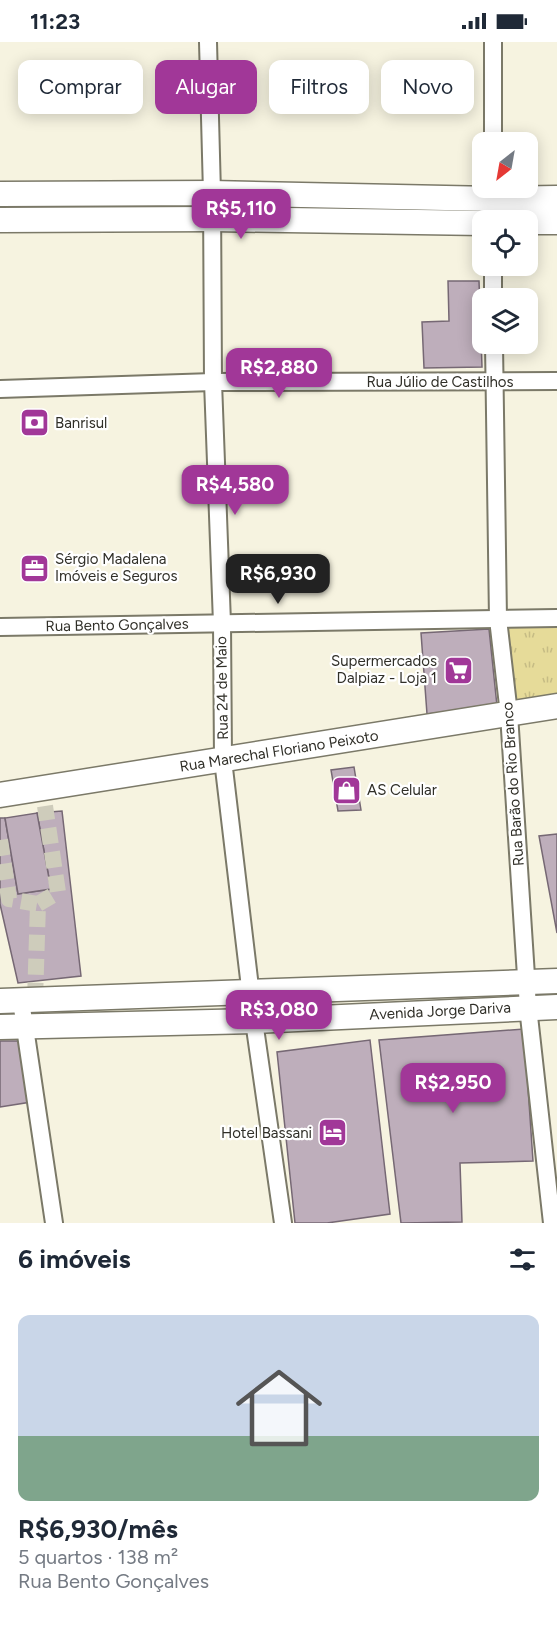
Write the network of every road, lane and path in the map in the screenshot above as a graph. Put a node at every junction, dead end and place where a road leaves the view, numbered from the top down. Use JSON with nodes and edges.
{"nodes":[{"id":1,"x":208,"y":42,"type":"edge"},
{"id":2,"x":493,"y":42,"type":"edge"},
{"id":3,"x":493,"y":132,"type":"edge"},
{"id":4,"x":212,"y":193,"type":"junction"},
{"id":5,"x":0,"y":194,"type":"edge"},
{"id":6,"x":146,"y":194,"type":"junction"},
{"id":7,"x":352,"y":196,"type":"junction"},
{"id":8,"x":557,"y":198,"type":"edge"},
{"id":9,"x":493,"y":202,"type":"edge"},
{"id":10,"x":147,"y":219,"type":"junction"},
{"id":11,"x":213,"y":219,"type":"junction"},
{"id":12,"x":0,"y":220,"type":"edge"},
{"id":13,"x":352,"y":221,"type":"junction"},
{"id":14,"x":538,"y":222,"type":"edge"},
{"id":15,"x":557,"y":222,"type":"edge"},
{"id":16,"x":472,"y":223,"type":"edge"},
{"id":17,"x":494,"y":354,"type":"edge"},
{"id":18,"x":557,"y":381,"type":"edge"},
{"id":19,"x":213,"y":382,"type":"junction"},
{"id":20,"x":494,"y":382,"type":"junction"},
{"id":21,"x":0,"y":389,"type":"edge"},
{"id":22,"x":557,"y":618,"type":"edge"},
{"id":23,"x":498,"y":619,"type":"junction"},
{"id":24,"x":222,"y":623,"type":"junction"},
{"id":25,"x":0,"y":627,"type":"edge"},
{"id":26,"x":557,"y":706,"type":"edge"},
{"id":27,"x":509,"y":714,"type":"junction"},
{"id":28,"x":223,"y":760,"type":"junction"},
{"id":29,"x":0,"y":795,"type":"edge"},
{"id":30,"x":557,"y":981,"type":"edge"},
{"id":31,"x":527,"y":982,"type":"junction"},
{"id":32,"x":389,"y":987,"type":"junction"},
{"id":33,"x":252,"y":992,"type":"junction"},
{"id":34,"x":10,"y":1001,"type":"edge"},
{"id":35,"x":528,"y":1007,"type":"junction"},
{"id":36,"x":557,"y":1007,"type":"edge"},
{"id":37,"x":392,"y":1014,"type":"junction"},
{"id":38,"x":254,"y":1021,"type":"junction"},
{"id":39,"x":0,"y":1027,"type":"edge"},
{"id":40,"x":25,"y":1027,"type":"junction"},
{"id":41,"x":54,"y":1223,"type":"edge"},
{"id":42,"x":283,"y":1223,"type":"edge"},
{"id":43,"x":552,"y":1223,"type":"edge"}],
"edges":[{"from":1,"to":4,"type":"street","name":"Rua 24 de Maio"},
{"from":2,"to":3,"type":"street"},
{"from":4,"to":6,"type":"main road"},
{"from":4,"to":7,"type":"main road"},
{"from":4,"to":11,"type":"street","name":"Rua 24 de Maio"},
{"from":5,"to":6,"type":"main road"},
{"from":6,"to":10,"type":"main road"},
{"from":7,"to":9,"type":"main road"},
{"from":7,"to":13,"type":"main road"},
{"from":8,"to":9,"type":"main road"},
{"from":10,"to":11,"type":"main road"},
{"from":10,"to":12,"type":"main road"},
{"from":11,"to":13,"type":"main road"},
{"from":11,"to":19,"type":"street","name":"Rua 24 de Maio"},
{"from":13,"to":16,"type":"main road"},
{"from":14,"to":15,"type":"main road"},
{"from":17,"to":20,"type":"street","name":"Rua Barão do Rio Branco"},
{"from":18,"to":20,"type":"street","name":"Rua Júlio de Castilhos"},
{"from":19,"to":20,"type":"street","name":"Rua Júlio de Castilhos"},
{"from":19,"to":21,"type":"street","name":"Rua Júlio de Castilhos"},
{"from":19,"to":24,"type":"street","name":"Rua 24 de Maio"},
{"from":20,"to":23,"type":"street","name":"Rua Barão do Rio Branco"},
{"from":22,"to":23,"type":"street","name":"Rua Bento Gonçalves"},
{"from":23,"to":24,"type":"street","name":"Rua Bento Gonçalves"},
{"from":23,"to":27,"type":"street","name":"Rua Barão do Rio Branco"},
{"from":24,"to":25,"type":"street","name":"Rua Bento Gonçalves"},
{"from":24,"to":28,"type":"street","name":"Rua 24 de Maio"},
{"from":26,"to":27,"type":"main road","name":"Rua Marechal Floriano Peixoto"},
{"from":27,"to":28,"type":"main road","name":"Rua Marechal Floriano Peixoto"},
{"from":27,"to":31,"type":"street","name":"Rua Barão do Rio Branco"},
{"from":28,"to":29,"type":"main road","name":"Rua Marechal Floriano Peixoto"},
{"from":28,"to":33,"type":"street","name":"Rua 24 de Maio"},
{"from":30,"to":31,"type":"main road","name":"Avenida Jorge Dariva"},
{"from":31,"to":32,"type":"main road","name":"Avenida Jorge Dariva"},
{"from":31,"to":35,"type":"street","name":"Rua Barão do Rio Branco"},
{"from":32,"to":33,"type":"main road","name":"Avenida Jorge Dariva"},
{"from":32,"to":37,"type":"main road"},
{"from":33,"to":34,"type":"main road","name":"Avenida Jorge Dariva"},
{"from":33,"to":38,"type":"street","name":"Rua 24 de Maio"},
{"from":34,"to":40,"type":"street"},
{"from":35,"to":36,"type":"main road","name":"Avenida Jorge Dariva"},
{"from":35,"to":37,"type":"main road","name":"Avenida Jorge Dariva"},
{"from":35,"to":43,"type":"street","name":"Rua Barão do Rio Branco"},
{"from":37,"to":38,"type":"main road","name":"Avenida Jorge Dariva"},
{"from":38,"to":40,"type":"main road","name":"Avenida Jorge Dariva"},
{"from":38,"to":42,"type":"street","name":"Rua 24 de Maio"},
{"from":39,"to":40,"type":"main road","name":"Avenida Jorge Dariva"},
{"from":40,"to":41,"type":"street"}]}
